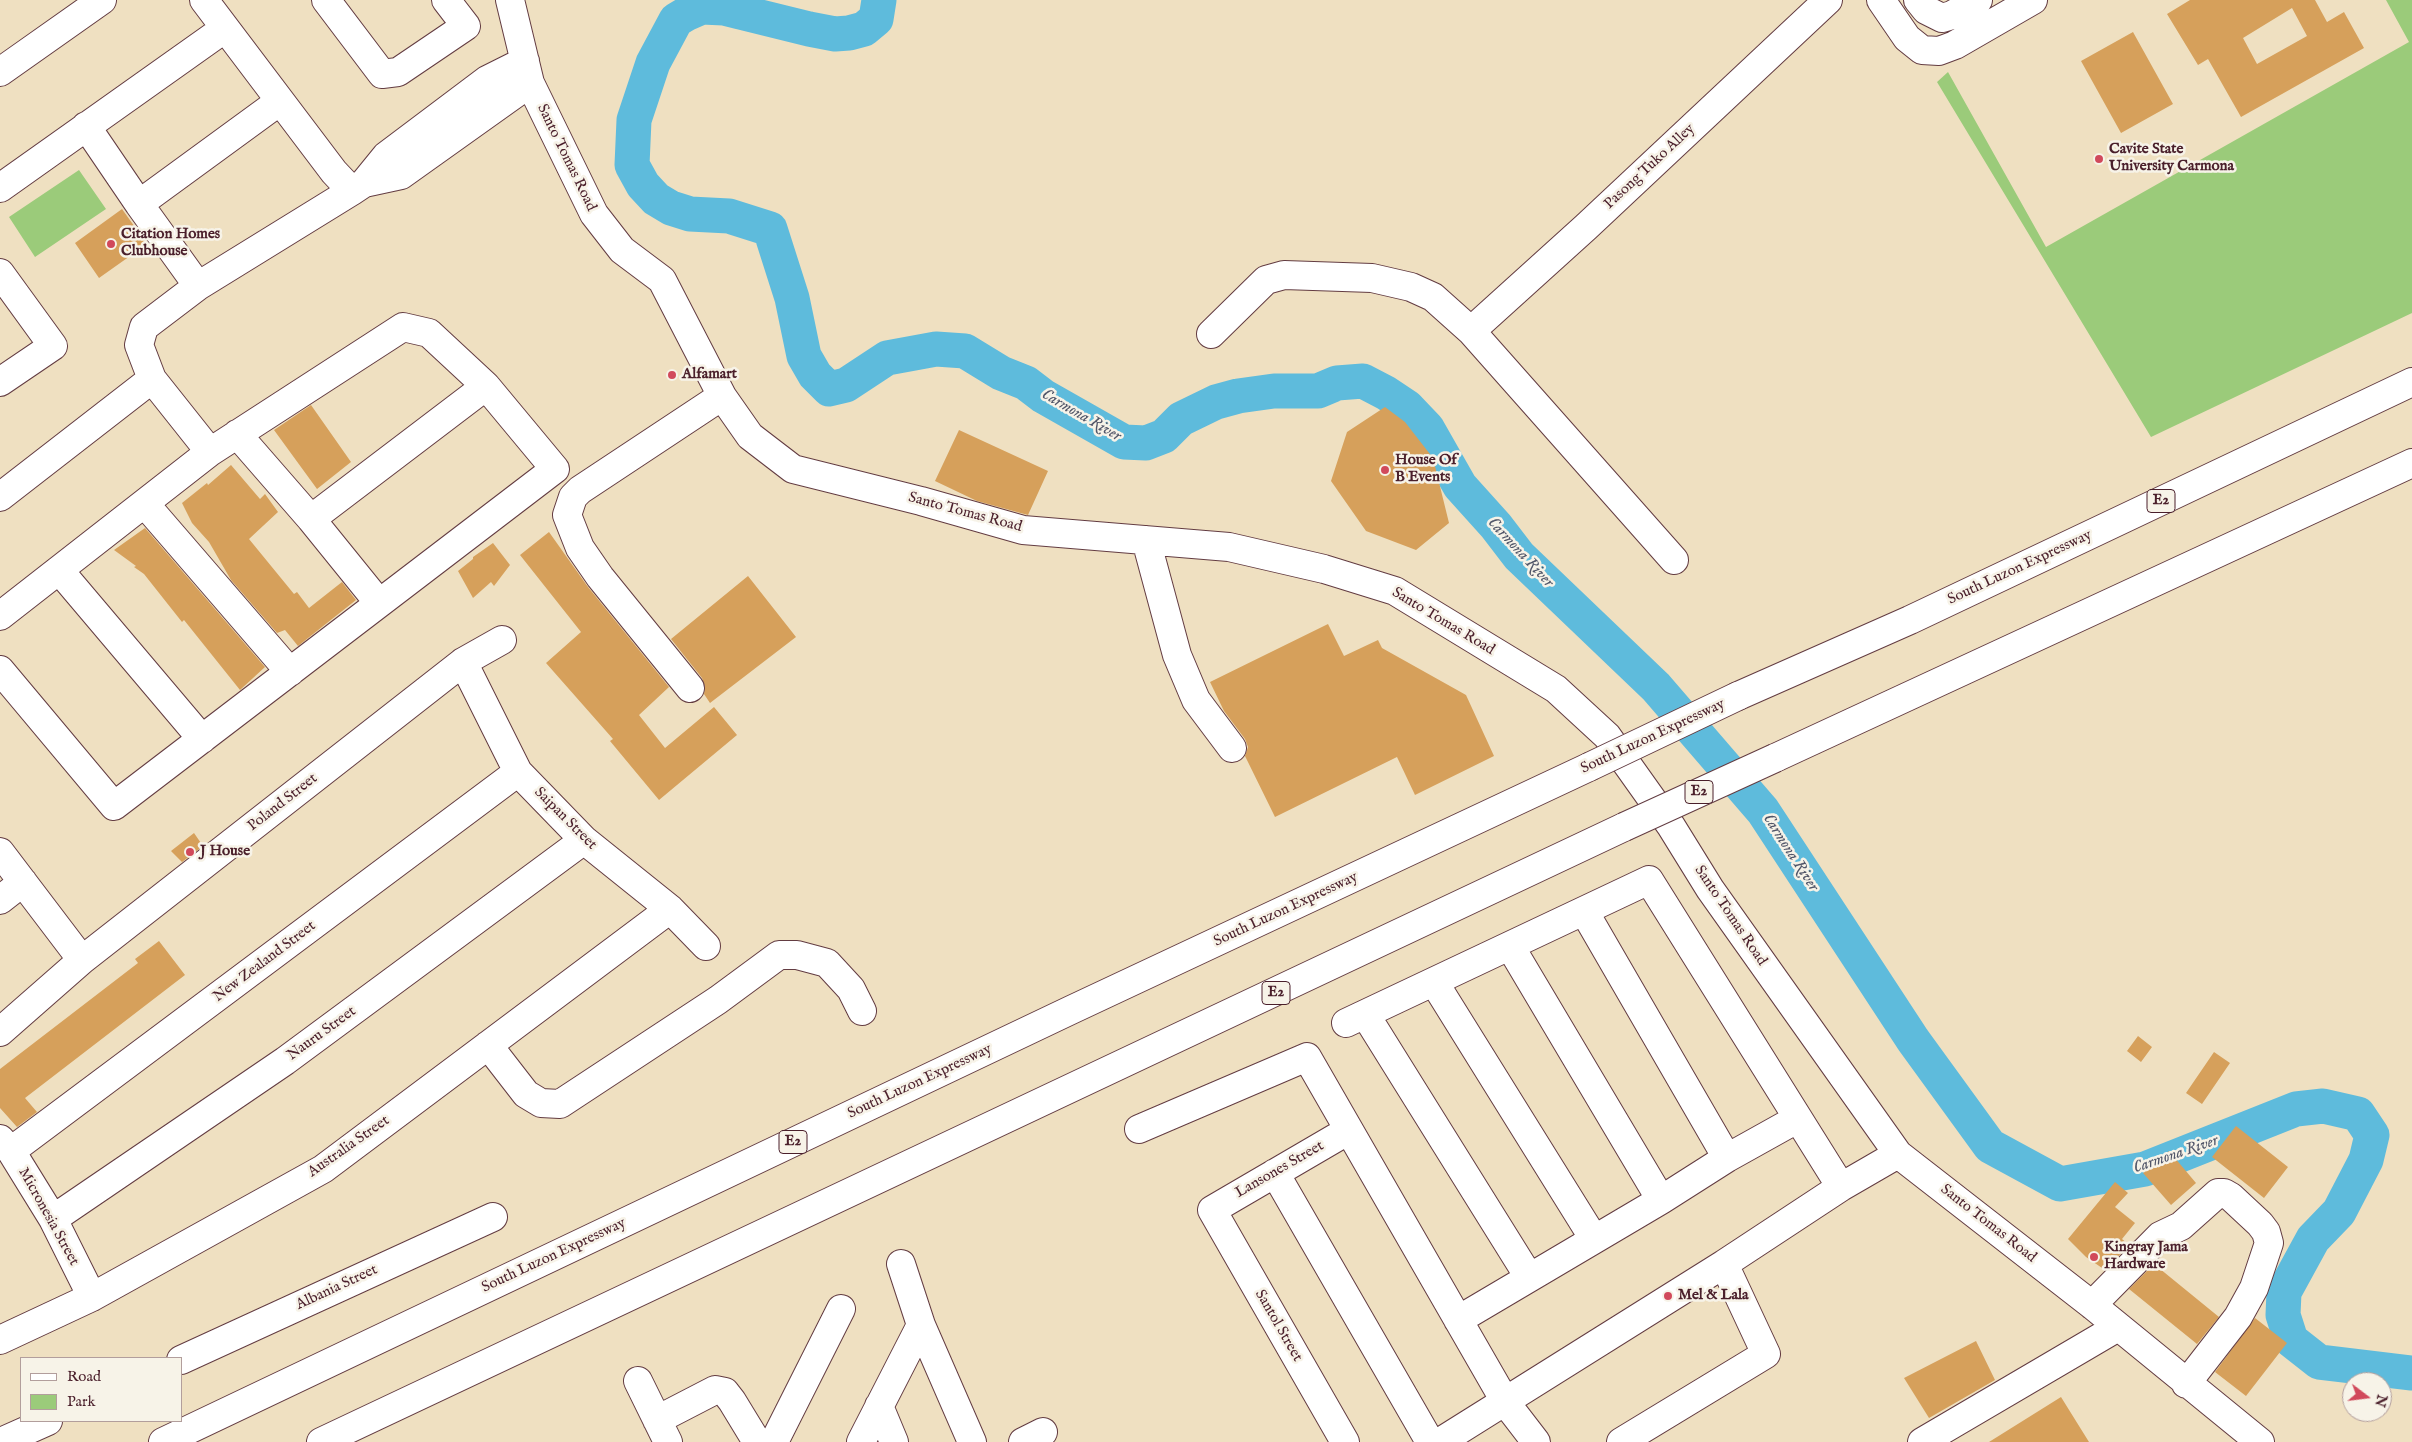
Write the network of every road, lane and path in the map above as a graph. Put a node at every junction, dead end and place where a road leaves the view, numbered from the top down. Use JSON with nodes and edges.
{"nodes":[{"id":1,"x":102,"y":0,"type":"edge"},
{"id":2,"x":204,"y":0,"type":"edge"},
{"id":3,"x":326,"y":0,"type":"edge"},
{"id":4,"x":446,"y":0,"type":"edge"},
{"id":5,"x":510,"y":0,"type":"edge"},
{"id":6,"x":1828,"y":0,"type":"edge"},
{"id":7,"x":1881,"y":0,"type":"edge"},
{"id":8,"x":1918,"y":0,"type":"edge"},
{"id":9,"x":1978,"y":0,"type":"edge"},
{"id":10,"x":2033,"y":0,"type":"edge"},
{"id":11,"x":224,"y":29,"type":"junction"},
{"id":12,"x":0,"y":72,"type":"edge"},
{"id":13,"x":527,"y":72,"type":"junction"},
{"id":14,"x":280,"y":101,"type":"junction"},
{"id":15,"x":456,"y":119,"type":"junction"},
{"id":16,"x":86,"y":126,"type":"junction"},
{"id":17,"x":358,"y":187,"type":"junction"},
{"id":18,"x":0,"y":188,"type":"edge"},
{"id":19,"x":139,"y":204,"type":"junction"},
{"id":20,"x":0,"y":273,"type":"edge"},
{"id":21,"x":198,"y":286,"type":"junction"},
{"id":22,"x":1471,"y":331,"type":"junction"},
{"id":23,"x":1211,"y":334,"type":"dead end"},
{"id":24,"x":152,"y":379,"type":"junction"},
{"id":25,"x":0,"y":382,"type":"edge"},
{"id":26,"x":2412,"y":382,"type":"edge"},
{"id":27,"x":486,"y":386,"type":"junction"},
{"id":28,"x":722,"y":396,"type":"junction"},
{"id":29,"x":237,"y":434,"type":"junction"},
{"id":30,"x":210,"y":452,"type":"junction"},
{"id":31,"x":2412,"y":463,"type":"edge"},
{"id":32,"x":0,"y":497,"type":"edge"},
{"id":33,"x":145,"y":504,"type":"junction"},
{"id":34,"x":312,"y":519,"type":"junction"},
{"id":35,"x":1146,"y":540,"type":"junction"},
{"id":36,"x":1674,"y":560,"type":"dead end"},
{"id":37,"x":59,"y":570,"type":"junction"},
{"id":38,"x":379,"y":603,"type":"junction"},
{"id":39,"x":0,"y":616,"type":"edge"},
{"id":40,"x":502,"y":640,"type":"dead end"},
{"id":41,"x":463,"y":662,"type":"junction"},
{"id":42,"x":0,"y":670,"type":"edge"},
{"id":43,"x":290,"y":672,"type":"junction"},
{"id":44,"x":690,"y":688,"type":"dead end"},
{"id":45,"x":202,"y":739,"type":"junction"},
{"id":46,"x":1232,"y":748,"type":"dead end"},
{"id":47,"x":518,"y":772,"type":"junction"},
{"id":48,"x":584,"y":840,"type":"junction"},
{"id":49,"x":0,"y":852,"type":"edge"},
{"id":50,"x":23,"y":882,"type":"junction"},
{"id":51,"x":0,"y":900,"type":"edge"},
{"id":52,"x":670,"y":909,"type":"junction"},
{"id":53,"x":1584,"y":911,"type":"junction"},
{"id":54,"x":706,"y":946,"type":"dead end"},
{"id":55,"x":1510,"y":946,"type":"junction"},
{"id":56,"x":82,"y":960,"type":"junction"},
{"id":57,"x":1434,"y":982,"type":"junction"},
{"id":58,"x":862,"y":1011,"type":"dead end"},
{"id":59,"x":0,"y":1032,"type":"edge"},
{"id":60,"x":488,"y":1045,"type":"junction"},
{"id":61,"x":1797,"y":1119,"type":"junction"},
{"id":62,"x":1139,"y":1129,"type":"dead end"},
{"id":63,"x":1349,"y":1130,"type":"junction"},
{"id":64,"x":6,"y":1145,"type":"edge"},
{"id":65,"x":1898,"y":1154,"type":"junction"},
{"id":66,"x":1727,"y":1158,"type":"junction"},
{"id":67,"x":1275,"y":1173,"type":"junction"},
{"id":68,"x":1841,"y":1187,"type":"junction"},
{"id":69,"x":1661,"y":1200,"type":"junction"},
{"id":70,"x":1212,"y":1210,"type":"joint"},
{"id":71,"x":493,"y":1217,"type":"dead end"},
{"id":72,"x":53,"y":1219,"type":"junction"},
{"id":73,"x":1594,"y":1239,"type":"junction"},
{"id":74,"x":901,"y":1264,"type":"dead end"},
{"id":75,"x":1724,"y":1264,"type":"junction"},
{"id":76,"x":1529,"y":1278,"type":"junction"},
{"id":77,"x":92,"y":1297,"type":"junction"},
{"id":78,"x":2092,"y":1305,"type":"junction"},
{"id":79,"x":842,"y":1309,"type":"dead end"},
{"id":80,"x":1458,"y":1320,"type":"junction"},
{"id":81,"x":921,"y":1325,"type":"junction"},
{"id":82,"x":2118,"y":1327,"type":"junction"},
{"id":83,"x":0,"y":1340,"type":"edge"},
{"id":84,"x":182,"y":1360,"type":"edge"},
{"id":85,"x":638,"y":1381,"type":"dead end"},
{"id":86,"x":2186,"y":1384,"type":"junction"},
{"id":87,"x":1506,"y":1403,"type":"junction"},
{"id":88,"x":879,"y":1406,"type":"junction"},
{"id":89,"x":46,"y":1422,"type":"edge"},
{"id":90,"x":665,"y":1436,"type":"edge"},
{"id":91,"x":1,"y":1442,"type":"edge"},
{"id":92,"x":163,"y":1442,"type":"edge"},
{"id":93,"x":320,"y":1442,"type":"edge"},
{"id":94,"x":757,"y":1442,"type":"edge"},
{"id":95,"x":774,"y":1442,"type":"edge"},
{"id":96,"x":861,"y":1442,"type":"edge"},
{"id":97,"x":894,"y":1442,"type":"edge"},
{"id":98,"x":972,"y":1442,"type":"edge"},
{"id":99,"x":1345,"y":1442,"type":"edge"},
{"id":100,"x":1430,"y":1442,"type":"edge"},
{"id":101,"x":1440,"y":1442,"type":"edge"},
{"id":102,"x":1536,"y":1442,"type":"edge"},
{"id":103,"x":1621,"y":1442,"type":"edge"},
{"id":104,"x":1922,"y":1442,"type":"edge"},
{"id":105,"x":2260,"y":1442,"type":"edge"}],
"edges":[{"from":1,"to":12,"type":"main road"},
{"from":2,"to":11,"type":"main road"},
{"from":3,"to":4,"type":"main road"},
{"from":5,"to":13,"type":"main road","name":"Santo Tomas Road"},
{"from":6,"to":22,"type":"main road","name":"Pasong Tuko Alley"},
{"from":7,"to":10,"type":"main road"},
{"from":8,"to":9,"type":"main road"},
{"from":11,"to":14,"type":"main road"},
{"from":11,"to":16,"type":"main road"},
{"from":13,"to":15,"type":"main road"},
{"from":13,"to":15,"type":"main road"},
{"from":13,"to":28,"type":"main road","name":"Santo Tomas Road"},
{"from":14,"to":17,"type":"main road"},
{"from":14,"to":19,"type":"main road"},
{"from":15,"to":17,"type":"main road"},
{"from":16,"to":18,"type":"main road"},
{"from":16,"to":19,"type":"main road"},
{"from":17,"to":21,"type":"main road"},
{"from":19,"to":21,"type":"main road"},
{"from":20,"to":25,"type":"main road"},
{"from":21,"to":24,"type":"main road"},
{"from":22,"to":23,"type":"main road"},
{"from":22,"to":36,"type":"main road"},
{"from":24,"to":30,"type":"main road"},
{"from":24,"to":32,"type":"main road"},
{"from":26,"to":92,"type":"main road","name":"South Luzon Expressway","number":"E2","bridge":true},
{"from":27,"to":29,"type":"main road"},
{"from":27,"to":34,"type":"main road"},
{"from":27,"to":38,"type":"main road"},
{"from":28,"to":35,"type":"main road","name":"Santo Tomas Road"},
{"from":28,"to":44,"type":"main road"},
{"from":29,"to":30,"type":"main road"},
{"from":29,"to":34,"type":"main road"},
{"from":30,"to":33,"type":"main road"},
{"from":31,"to":93,"type":"main road","number":"E2","bridge":true},
{"from":33,"to":37,"type":"main road"},
{"from":33,"to":43,"type":"main road"},
{"from":34,"to":38,"type":"main road"},
{"from":35,"to":46,"type":"main road"},
{"from":35,"to":65,"type":"main road","name":"Santo Tomas Road"},
{"from":37,"to":39,"type":"main road"},
{"from":37,"to":45,"type":"main road"},
{"from":38,"to":43,"type":"main road"},
{"from":40,"to":41,"type":"main road","name":"Poland Street"},
{"from":41,"to":47,"type":"main road","name":"Saipan Street"},
{"from":41,"to":56,"type":"main road","name":"Poland Street"},
{"from":42,"to":45,"type":"main road"},
{"from":43,"to":45,"type":"main road"},
{"from":47,"to":48,"type":"main road","name":"Saipan Street"},
{"from":47,"to":64,"type":"main road","name":"New Zealand Street"},
{"from":48,"to":52,"type":"main road","name":"Saipan Street"},
{"from":48,"to":72,"type":"main road","name":"Nauru Street"},
{"from":49,"to":50,"type":"main road"},
{"from":50,"to":51,"type":"main road"},
{"from":50,"to":56,"type":"main road"},
{"from":52,"to":54,"type":"main road","name":"Saipan Street"},
{"from":52,"to":60,"type":"main road","name":"Australia Street"},
{"from":53,"to":55,"type":"main road"},
{"from":53,"to":61,"type":"main road"},
{"from":53,"to":66,"type":"main road"},
{"from":55,"to":57,"type":"main road"},
{"from":55,"to":69,"type":"main road"},
{"from":56,"to":59,"type":"main road","name":"Poland Street"},
{"from":57,"to":73,"type":"main road"},
{"from":57,"to":76,"type":"main road"},
{"from":58,"to":60,"type":"main road"},
{"from":60,"to":77,"type":"main road","name":"Australia Street"},
{"from":61,"to":66,"type":"main road"},
{"from":61,"to":68,"type":"main road"},
{"from":62,"to":63,"type":"main road"},
{"from":63,"to":67,"type":"main road","name":"Lansones Street"},
{"from":63,"to":80,"type":"main road"},
{"from":64,"to":72,"type":"main road","name":"Micronesia Street"},
{"from":65,"to":68,"type":"main road"},
{"from":65,"to":78,"type":"main road","name":"Santo Tomas Road"},
{"from":66,"to":69,"type":"main road"},
{"from":67,"to":70,"type":"main road","name":"Lansones Street"},
{"from":67,"to":100,"type":"main road"},
{"from":68,"to":75,"type":"main road"},
{"from":69,"to":73,"type":"main road"},
{"from":70,"to":99,"type":"main road","name":"Santol Street"},
{"from":71,"to":84,"type":"main road","name":"Albania Street"},
{"from":72,"to":77,"type":"main road","name":"Micronesia Street"},
{"from":73,"to":76,"type":"main road"},
{"from":74,"to":81,"type":"main road"},
{"from":75,"to":87,"type":"main road"},
{"from":75,"to":103,"type":"main road"},
{"from":76,"to":80,"type":"main road"},
{"from":77,"to":83,"type":"main road","name":"Australia Street"},
{"from":78,"to":82,"type":"main road","name":"Santo Tomas Road"},
{"from":78,"to":86,"type":"main road"},
{"from":79,"to":95,"type":"main road"},
{"from":80,"to":87,"type":"main road"},
{"from":81,"to":88,"type":"main road"},
{"from":81,"to":98,"type":"main road"},
{"from":82,"to":86,"type":"main road","name":"Santo Tomas Road"},
{"from":82,"to":104,"type":"main road"},
{"from":85,"to":90,"type":"main road"},
{"from":86,"to":105,"type":"main road","name":"Santo Tomas Road"},
{"from":87,"to":101,"type":"main road"},
{"from":87,"to":102,"type":"main road"},
{"from":88,"to":96,"type":"main road"},
{"from":88,"to":97,"type":"main road"},
{"from":89,"to":91,"type":"main road"},
{"from":90,"to":94,"type":"main road"}]}
